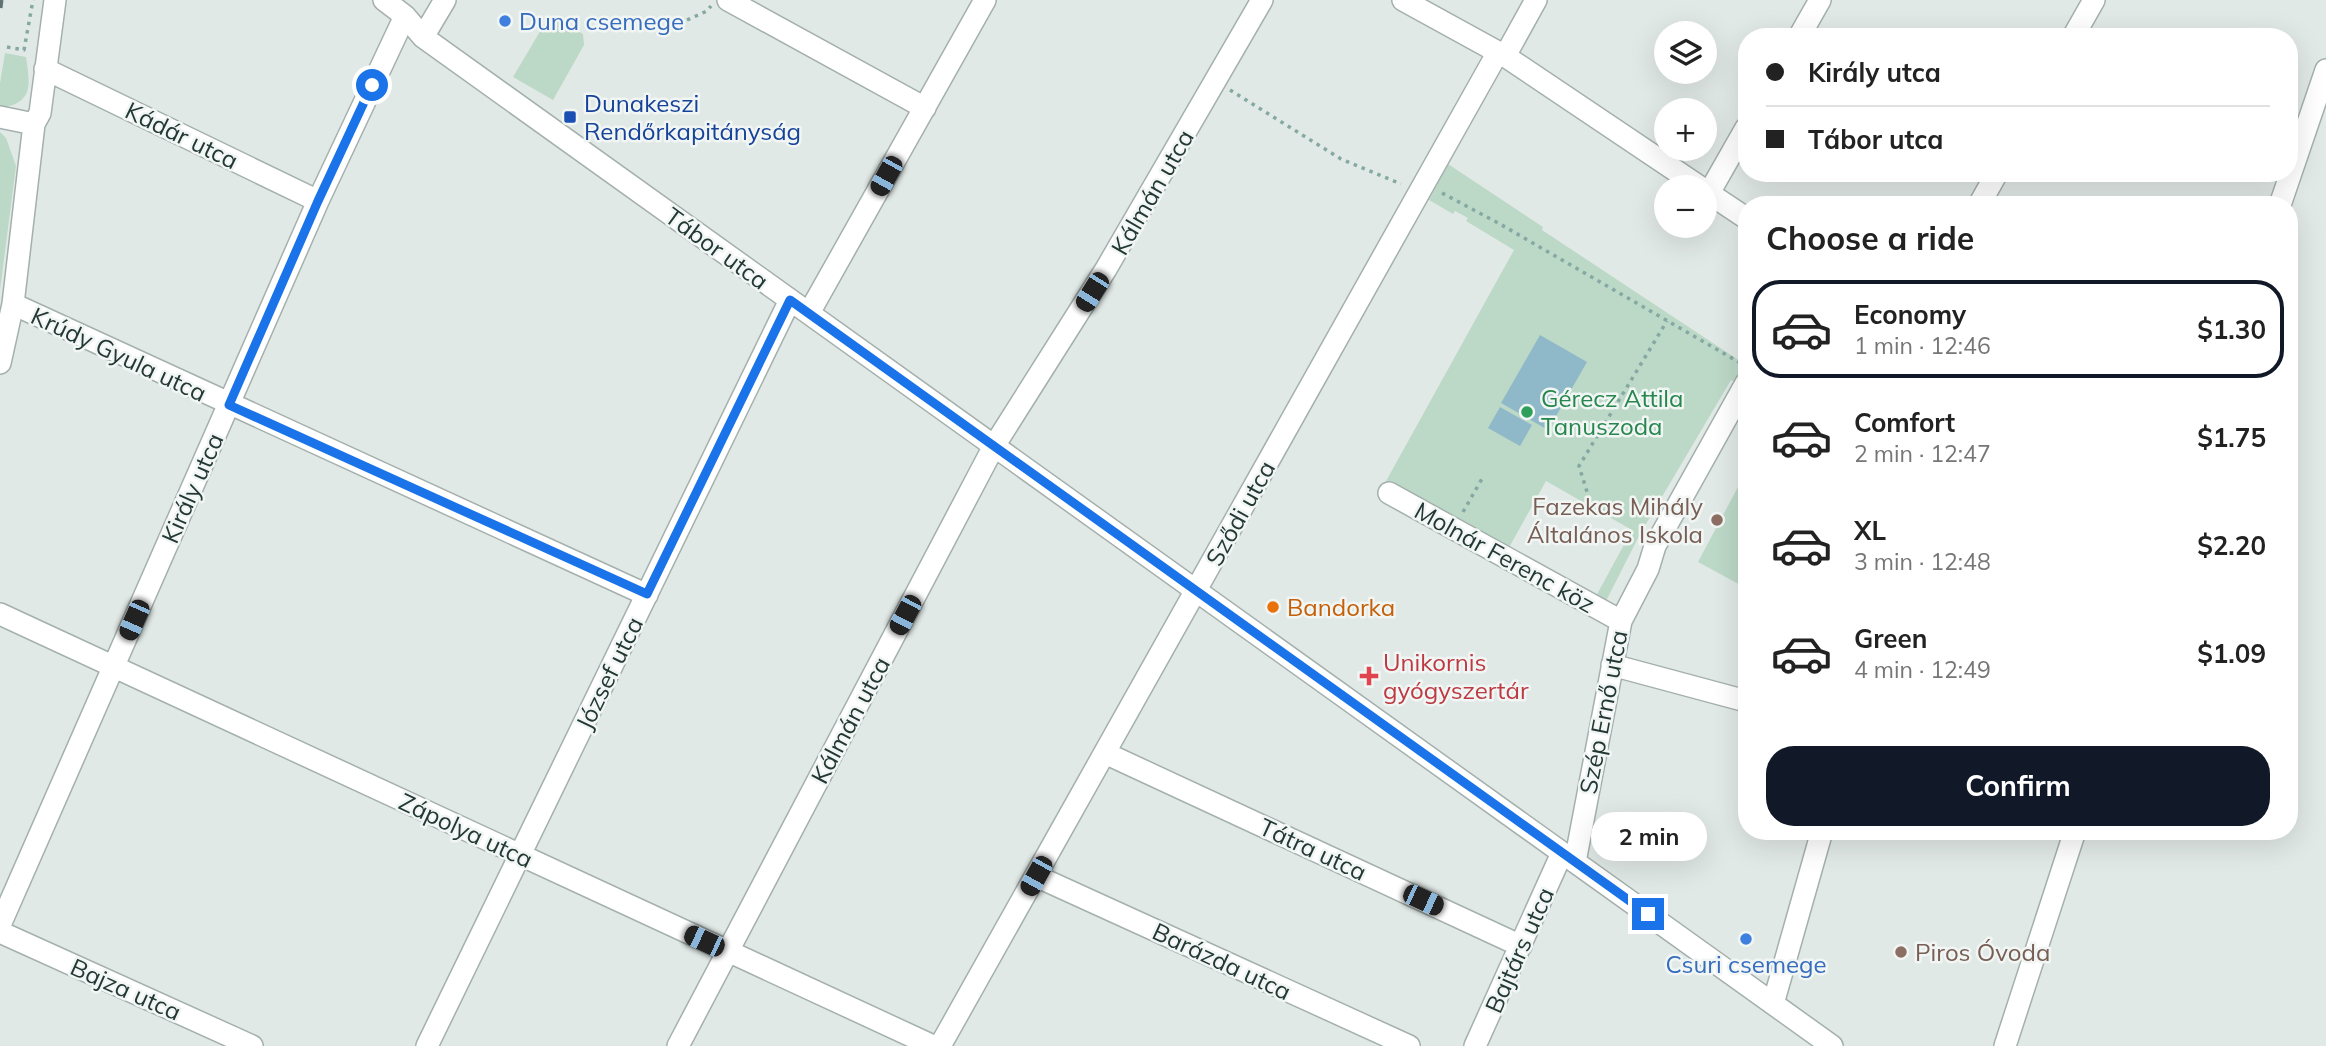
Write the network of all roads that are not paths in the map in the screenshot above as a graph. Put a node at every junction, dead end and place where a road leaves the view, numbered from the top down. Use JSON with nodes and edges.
{"nodes":[{"id":1,"x":55,"y":0,"type":"edge"},
{"id":2,"x":384,"y":0,"type":"edge"},
{"id":3,"x":445,"y":0,"type":"edge"},
{"id":4,"x":727,"y":0,"type":"edge"},
{"id":5,"x":985,"y":0,"type":"edge"},
{"id":6,"x":1262,"y":0,"type":"edge"},
{"id":7,"x":1403,"y":0,"type":"edge"},
{"id":8,"x":1536,"y":0,"type":"edge"},
{"id":9,"x":1820,"y":0,"type":"edge"},
{"id":10,"x":2094,"y":0,"type":"edge"},
{"id":11,"x":405,"y":16,"type":"junction"},
{"id":12,"x":1804,"y":28,"type":"edge"},
{"id":13,"x":2078,"y":28,"type":"edge"},
{"id":14,"x":423,"y":37,"type":"junction"},
{"id":15,"x":1501,"y":54,"type":"junction"},
{"id":16,"x":45,"y":69,"type":"junction"},
{"id":17,"x":2326,"y":70,"type":"edge"},
{"id":18,"x":925,"y":108,"type":"junction"},
{"id":19,"x":0,"y":117,"type":"edge"},
{"id":20,"x":34,"y":124,"type":"junction"},
{"id":21,"x":1738,"y":140,"type":"edge"},
{"id":22,"x":2298,"y":152,"type":"edge"},
{"id":23,"x":1682,"y":175,"type":"edge"},
{"id":24,"x":1715,"y":175,"type":"edge"},
{"id":25,"x":1717,"y":198,"type":"edge"},
{"id":26,"x":318,"y":201,"type":"junction"},
{"id":27,"x":1738,"y":213,"type":"edge"},
{"id":28,"x":790,"y":300,"type":"junction"},
{"id":29,"x":13,"y":304,"type":"junction"},
{"id":30,"x":809,"y":313,"type":"junction"},
{"id":31,"x":0,"y":363,"type":"edge"},
{"id":32,"x":1738,"y":397,"type":"edge"},
{"id":33,"x":229,"y":405,"type":"junction"},
{"id":34,"x":994,"y":446,"type":"junction"},
{"id":35,"x":1389,"y":493,"type":"dead end"},
{"id":36,"x":1196,"y":591,"type":"junction"},
{"id":37,"x":647,"y":594,"type":"junction"},
{"id":38,"x":0,"y":614,"type":"edge"},
{"id":39,"x":1620,"y":621,"type":"junction"},
{"id":40,"x":1612,"y":665,"type":"junction"},
{"id":41,"x":113,"y":668,"type":"junction"},
{"id":42,"x":1738,"y":699,"type":"edge"},
{"id":43,"x":1105,"y":752,"type":"junction"},
{"id":44,"x":1819,"y":840,"type":"edge"},
{"id":45,"x":2072,"y":840,"type":"edge"},
{"id":46,"x":520,"y":854,"type":"junction"},
{"id":47,"x":1569,"y":858,"type":"junction"},
{"id":48,"x":1036,"y":876,"type":"junction"},
{"id":49,"x":0,"y":925,"type":"edge"},
{"id":50,"x":0,"y":932,"type":"edge"},
{"id":51,"x":1521,"y":946,"type":"junction"},
{"id":52,"x":727,"y":952,"type":"junction"},
{"id":53,"x":1773,"y":1004,"type":"junction"},
{"id":54,"x":251,"y":1046,"type":"edge"},
{"id":55,"x":427,"y":1046,"type":"edge"},
{"id":56,"x":678,"y":1046,"type":"edge"},
{"id":57,"x":933,"y":1046,"type":"edge"},
{"id":58,"x":940,"y":1046,"type":"edge"},
{"id":59,"x":1409,"y":1046,"type":"edge"},
{"id":60,"x":1475,"y":1046,"type":"edge"},
{"id":61,"x":1832,"y":1046,"type":"edge"},
{"id":62,"x":2005,"y":1046,"type":"edge"}],
"edges":[{"from":1,"to":16,"type":"street"},
{"from":2,"to":11,"type":"street","name":"Tábor utca"},
{"from":3,"to":14,"type":"street"},
{"from":4,"to":18,"type":"street"},
{"from":5,"to":18,"type":"street"},
{"from":6,"to":34,"type":"street","name":"Kálmán utca"},
{"from":7,"to":15,"type":"street"},
{"from":8,"to":15,"type":"street","name":"Sződi utca"},
{"from":9,"to":12,"type":"street"},
{"from":10,"to":13,"type":"street"},
{"from":11,"to":14,"type":"street","name":"Tábor utca"},
{"from":11,"to":26,"type":"street","name":"Király utca"},
{"from":14,"to":28,"type":"street","name":"Tábor utca"},
{"from":15,"to":23,"type":"street"},
{"from":15,"to":36,"type":"street","name":"Sződi utca"},
{"from":16,"to":20,"type":"street"},
{"from":16,"to":26,"type":"street","name":"Kádár utca"},
{"from":17,"to":22,"type":"street"},
{"from":18,"to":30,"type":"street"},
{"from":19,"to":20,"type":"street"},
{"from":20,"to":29,"type":"street"},
{"from":21,"to":24,"type":"street"},
{"from":25,"to":27,"type":"street"},
{"from":26,"to":33,"type":"street","name":"Király utca"},
{"from":28,"to":30,"type":"street","name":"Tábor utca"},
{"from":28,"to":37,"type":"street","name":"József utca"},
{"from":29,"to":31,"type":"street"},
{"from":29,"to":33,"type":"street","name":"Krúdy Gyula utca"},
{"from":30,"to":34,"type":"street","name":"Tábor utca"},
{"from":32,"to":39,"type":"street","name":"Szép Ernő utca"},
{"from":33,"to":37,"type":"street","name":"Krúdy Gyula utca"},
{"from":33,"to":41,"type":"street","name":"Király utca"},
{"from":34,"to":36,"type":"street","name":"Tábor utca"},
{"from":34,"to":52,"type":"street","name":"Kálmán utca"},
{"from":35,"to":39,"type":"street","name":"Molnár Ferenc köz"},
{"from":36,"to":43,"type":"street","name":"Sződi utca"},
{"from":36,"to":47,"type":"street","name":"Tábor utca"},
{"from":37,"to":46,"type":"street","name":"József utca"},
{"from":38,"to":41,"type":"street","name":"Zápolya utca"},
{"from":39,"to":40,"type":"street","name":"Szép Ernő utca"},
{"from":40,"to":42,"type":"street"},
{"from":40,"to":47,"type":"street","name":"Szép Ernő utca"},
{"from":41,"to":46,"type":"street","name":"Zápolya utca"},
{"from":41,"to":49,"type":"street","name":"Király utca"},
{"from":43,"to":48,"type":"street","name":"Sződi utca"},
{"from":43,"to":51,"type":"street","name":"Tátra utca"},
{"from":44,"to":53,"type":"street"},
{"from":45,"to":62,"type":"street"},
{"from":46,"to":52,"type":"street","name":"Zápolya utca"},
{"from":46,"to":55,"type":"street","name":"József utca"},
{"from":47,"to":51,"type":"street","name":"Bajtárs utca"},
{"from":47,"to":53,"type":"street","name":"Tábor utca"},
{"from":48,"to":58,"type":"street","name":"Sződi utca"},
{"from":48,"to":59,"type":"street","name":"Barázda utca"},
{"from":50,"to":54,"type":"street","name":"Bajza utca"},
{"from":51,"to":60,"type":"street","name":"Bajtárs utca"},
{"from":52,"to":56,"type":"street","name":"Kálmán utca"},
{"from":52,"to":57,"type":"street","name":"Zápolya utca"},
{"from":53,"to":61,"type":"street","name":"Tábor utca"}]}
